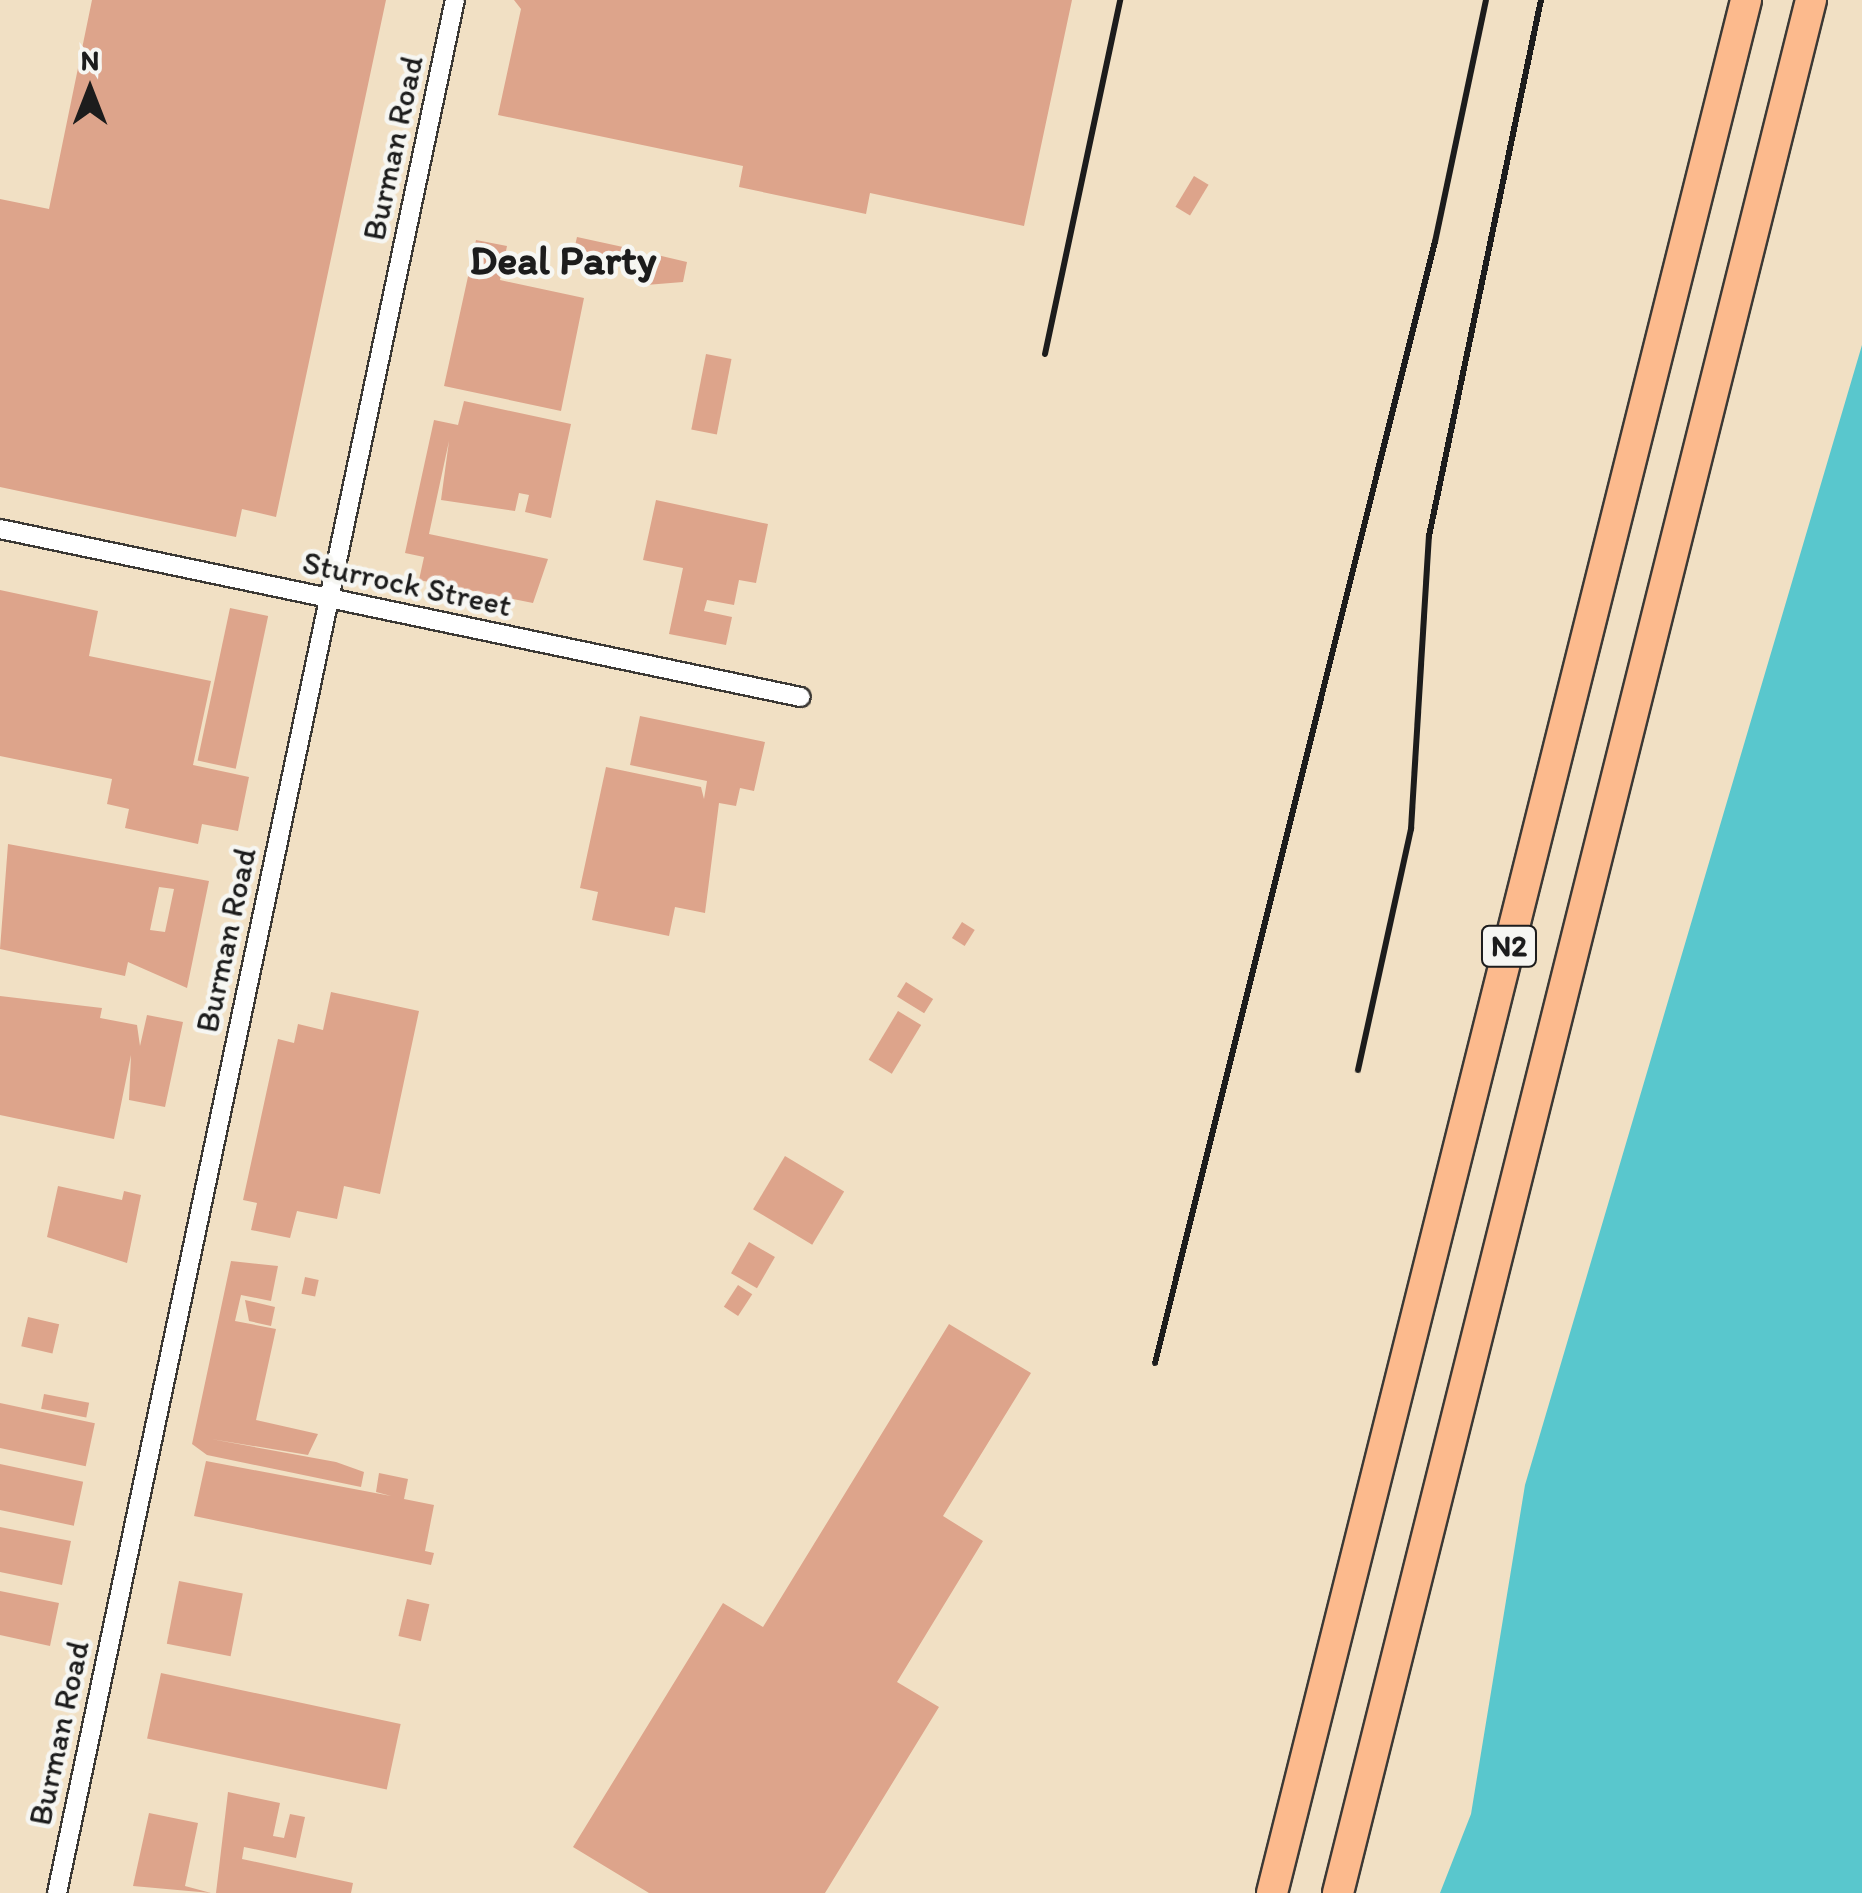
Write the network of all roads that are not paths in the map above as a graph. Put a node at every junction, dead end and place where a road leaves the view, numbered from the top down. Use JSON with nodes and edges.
{"nodes":[{"id":1,"x":454,"y":0,"type":"edge"},
{"id":2,"x":1746,"y":0,"type":"edge"},
{"id":3,"x":1811,"y":0,"type":"edge"},
{"id":4,"x":0,"y":529,"type":"edge"},
{"id":5,"x":330,"y":598,"type":"junction"},
{"id":6,"x":802,"y":697,"type":"dead end"},
{"id":7,"x":57,"y":1893,"type":"edge"},
{"id":8,"x":1272,"y":1893,"type":"edge"},
{"id":9,"x":1338,"y":1893,"type":"edge"}],
"edges":[{"from":1,"to":5,"type":"street","name":"Burman Road"},
{"from":2,"to":8,"type":"highway","number":"N2"},
{"from":3,"to":9,"type":"highway","number":"N2"},
{"from":4,"to":5,"type":"street","name":"Sturrock Street"},
{"from":5,"to":6,"type":"street","name":"Sturrock Street"},
{"from":5,"to":7,"type":"street","name":"Burman Road"}]}
